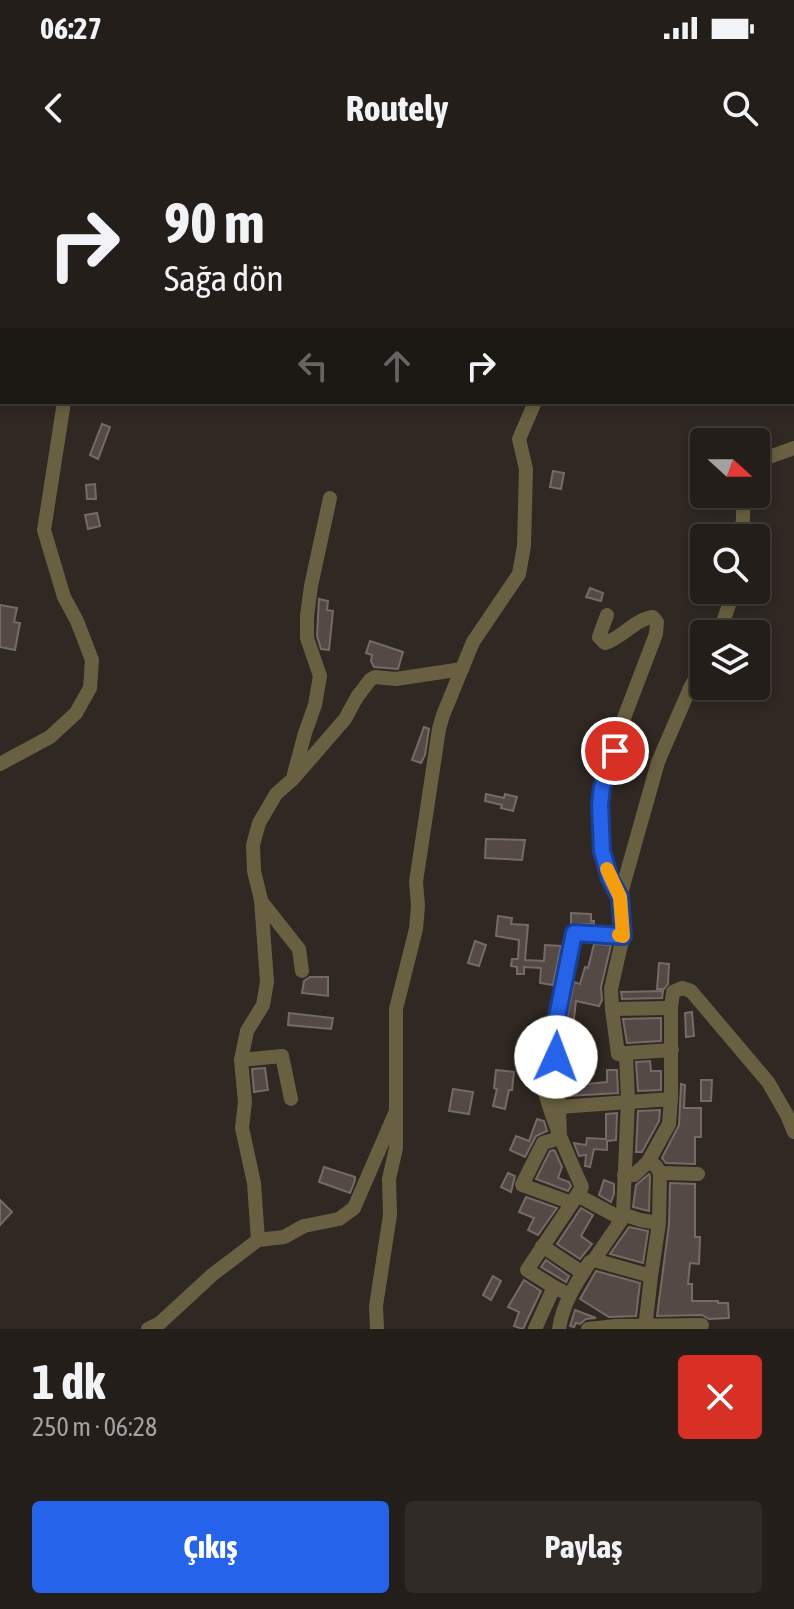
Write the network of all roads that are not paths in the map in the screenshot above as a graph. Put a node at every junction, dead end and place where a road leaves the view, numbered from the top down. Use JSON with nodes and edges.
{"nodes":[{"id":1,"x":64,"y":404,"type":"edge"},
{"id":2,"x":534,"y":404,"type":"edge"},
{"id":3,"x":794,"y":448,"type":"edge"},
{"id":4,"x":770,"y":457,"type":"edge"},
{"id":5,"x":330,"y":498,"type":"dead end"},
{"id":6,"x":607,"y":615,"type":"dead end"},
{"id":7,"x":462,"y":669,"type":"junction"},
{"id":8,"x":690,"y":688,"type":"edge"},
{"id":9,"x":0,"y":764,"type":"edge"},
{"id":10,"x":293,"y":779,"type":"junction"},
{"id":11,"x":620,"y":897,"type":"junction"},
{"id":12,"x":261,"y":900,"type":"junction"},
{"id":13,"x":623,"y":936,"type":"junction"},
{"id":14,"x":302,"y":971,"type":"dead end"},
{"id":15,"x":671,"y":1008,"type":"junction"},
{"id":16,"x":612,"y":1009,"type":"junction"},
{"id":17,"x":534,"y":1039,"type":"dead end"},
{"id":18,"x":672,"y":1050,"type":"junction"},
{"id":19,"x":626,"y":1053,"type":"junction"},
{"id":20,"x":241,"y":1060,"type":"junction"},
{"id":21,"x":291,"y":1099,"type":"dead end"},
{"id":22,"x":671,"y":1099,"type":"junction"},
{"id":23,"x":628,"y":1101,"type":"junction"},
{"id":24,"x":559,"y":1107,"type":"junction"},
{"id":25,"x":396,"y":1111,"type":"junction"},
{"id":26,"x":794,"y":1132,"type":"edge"},
{"id":27,"x":560,"y":1138,"type":"junction"},
{"id":28,"x":648,"y":1162,"type":"junction"},
{"id":29,"x":660,"y":1173,"type":"junction"},
{"id":30,"x":698,"y":1174,"type":"dead end"},
{"id":31,"x":624,"y":1175,"type":"junction"},
{"id":32,"x":574,"y":1199,"type":"junction"},
{"id":33,"x":622,"y":1216,"type":"junction"},
{"id":34,"x":659,"y":1223,"type":"junction"},
{"id":35,"x":258,"y":1240,"type":"junction"},
{"id":36,"x":542,"y":1246,"type":"junction"},
{"id":37,"x":594,"y":1260,"type":"junction"},
{"id":38,"x":583,"y":1273,"type":"junction"},
{"id":39,"x":651,"y":1276,"type":"junction"},
{"id":40,"x":554,"y":1287,"type":"junction"},
{"id":41,"x":569,"y":1295,"type":"junction"},
{"id":42,"x":702,"y":1325,"type":"dead end"},
{"id":43,"x":645,"y":1327,"type":"edge"},
{"id":44,"x":148,"y":1329,"type":"edge"},
{"id":45,"x":377,"y":1329,"type":"edge"},
{"id":46,"x":537,"y":1329,"type":"edge"},
{"id":47,"x":559,"y":1329,"type":"edge"},
{"id":48,"x":588,"y":1329,"type":"edge"}],
"edges":[{"from":1,"to":9,"type":"street"},
{"from":2,"to":7,"type":"street"},
{"from":3,"to":4,"type":"street"},
{"from":5,"to":10,"type":"street"},
{"from":6,"to":11,"type":"street"},
{"from":7,"to":10,"type":"street"},
{"from":7,"to":25,"type":"street"},
{"from":8,"to":11,"type":"street"},
{"from":10,"to":12,"type":"street"},
{"from":11,"to":13,"type":"street"},
{"from":12,"to":14,"type":"street"},
{"from":12,"to":20,"type":"street"},
{"from":13,"to":16,"type":"street"},
{"from":13,"to":24,"type":"street"},
{"from":15,"to":16,"type":"street"},
{"from":15,"to":18,"type":"street"},
{"from":15,"to":26,"type":"street"},
{"from":16,"to":19,"type":"street"},
{"from":17,"to":27,"type":"street"},
{"from":18,"to":19,"type":"street"},
{"from":18,"to":22,"type":"street"},
{"from":19,"to":23,"type":"street"},
{"from":20,"to":21,"type":"street"},
{"from":20,"to":35,"type":"street"},
{"from":22,"to":23,"type":"street"},
{"from":22,"to":28,"type":"street"},
{"from":23,"to":24,"type":"street"},
{"from":23,"to":31,"type":"street"},
{"from":24,"to":27,"type":"street"},
{"from":25,"to":35,"type":"street"},
{"from":25,"to":45,"type":"street"},
{"from":27,"to":32,"type":"street"},
{"from":27,"to":32,"type":"street"},
{"from":28,"to":29,"type":"street"},
{"from":28,"to":31,"type":"street"},
{"from":29,"to":30,"type":"street"},
{"from":29,"to":34,"type":"street"},
{"from":31,"to":33,"type":"street"},
{"from":32,"to":33,"type":"street"},
{"from":32,"to":36,"type":"street"},
{"from":33,"to":34,"type":"street"},
{"from":33,"to":37,"type":"street"},
{"from":34,"to":39,"type":"street"},
{"from":35,"to":44,"type":"street"},
{"from":36,"to":38,"type":"street"},
{"from":36,"to":40,"type":"street"},
{"from":37,"to":38,"type":"street"},
{"from":37,"to":39,"type":"street"},
{"from":38,"to":41,"type":"street"},
{"from":39,"to":43,"type":"street"},
{"from":40,"to":41,"type":"street"},
{"from":40,"to":46,"type":"street"},
{"from":41,"to":47,"type":"street"},
{"from":42,"to":43,"type":"street"},
{"from":43,"to":48,"type":"street"}]}
